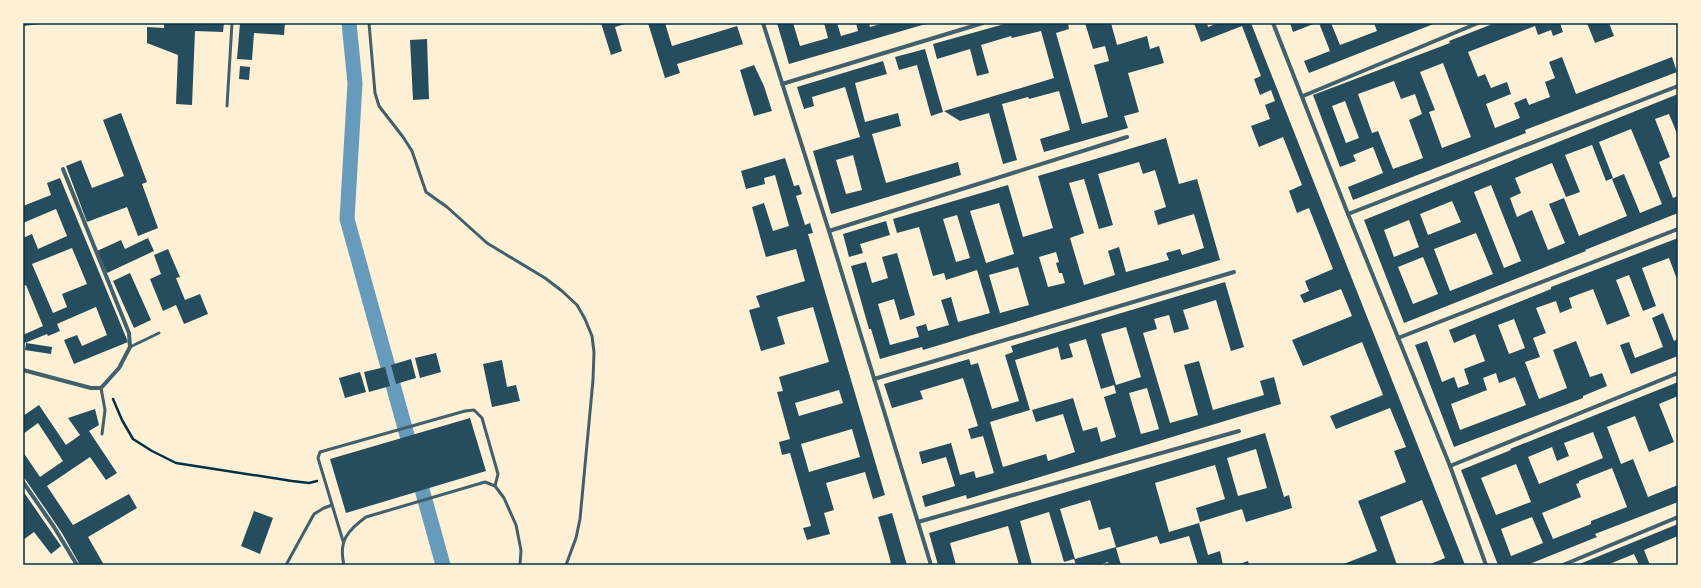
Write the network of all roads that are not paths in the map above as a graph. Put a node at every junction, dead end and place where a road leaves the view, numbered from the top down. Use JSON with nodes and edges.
{"nodes":[{"id":1,"x":232,"y":23,"type":"edge"},
{"id":2,"x":369,"y":23,"type":"edge"},
{"id":3,"x":763,"y":23,"type":"edge"},
{"id":4,"x":983,"y":23,"type":"edge"},
{"id":5,"x":1273,"y":23,"type":"edge"},
{"id":6,"x":1478,"y":23,"type":"edge"},
{"id":7,"x":782,"y":84,"type":"junction"},
{"id":8,"x":1678,"y":86,"type":"edge"},
{"id":9,"x":1303,"y":96,"type":"junction"},
{"id":10,"x":227,"y":106,"type":"dead end"},
{"id":11,"x":1127,"y":137,"type":"dead end"},
{"id":12,"x":63,"y":169,"type":"dead end"},
{"id":13,"x":1348,"y":214,"type":"junction"},
{"id":14,"x":1678,"y":229,"type":"edge"},
{"id":15,"x":829,"y":231,"type":"junction"},
{"id":16,"x":1234,"y":272,"type":"dead end"},
{"id":17,"x":159,"y":333,"type":"dead end"},
{"id":18,"x":1398,"y":338,"type":"junction"},
{"id":19,"x":130,"y":347,"type":"junction"},
{"id":20,"x":23,"y":370,"type":"edge"},
{"id":21,"x":1678,"y":373,"type":"edge"},
{"id":22,"x":874,"y":379,"type":"junction"},
{"id":23,"x":101,"y":388,"type":"junction"},
{"id":24,"x":1239,"y":431,"type":"dead end"},
{"id":25,"x":102,"y":434,"type":"dead end"},
{"id":26,"x":1450,"y":466,"type":"junction"},
{"id":27,"x":23,"y":482,"type":"edge"},
{"id":28,"x":495,"y":486,"type":"junction"},
{"id":29,"x":332,"y":505,"type":"junction"},
{"id":30,"x":1678,"y":517,"type":"edge"},
{"id":31,"x":918,"y":522,"type":"junction"},
{"id":32,"x":343,"y":541,"type":"junction"},
{"id":33,"x":76,"y":565,"type":"edge"},
{"id":34,"x":286,"y":565,"type":"edge"},
{"id":35,"x":344,"y":565,"type":"edge"},
{"id":36,"x":520,"y":565,"type":"edge"},
{"id":37,"x":566,"y":565,"type":"edge"},
{"id":38,"x":931,"y":565,"type":"edge"},
{"id":39,"x":1486,"y":565,"type":"edge"},
{"id":40,"x":1563,"y":565,"type":"edge"}],
"edges":[{"from":1,"to":10,"type":"lane"},
{"from":2,"to":37,"type":"lane"},
{"from":3,"to":7,"type":"street"},
{"from":4,"to":7,"type":"street"},
{"from":5,"to":9,"type":"street"},
{"from":6,"to":9,"type":"street"},
{"from":7,"to":15,"type":"street"},
{"from":8,"to":13,"type":"street"},
{"from":9,"to":13,"type":"street"},
{"from":11,"to":15,"type":"street"},
{"from":12,"to":19,"type":"street"},
{"from":13,"to":18,"type":"street"},
{"from":14,"to":18,"type":"street"},
{"from":15,"to":22,"type":"street"},
{"from":16,"to":22,"type":"street"},
{"from":17,"to":19,"type":"lane"},
{"from":18,"to":26,"type":"street"},
{"from":19,"to":23,"type":"street"},
{"from":20,"to":23,"type":"street"},
{"from":21,"to":26,"type":"street"},
{"from":22,"to":31,"type":"street"},
{"from":23,"to":25,"type":"lane"},
{"from":24,"to":31,"type":"street"},
{"from":26,"to":39,"type":"street"},
{"from":27,"to":33,"type":"street"},
{"from":28,"to":29,"type":"lane"},
{"from":28,"to":32,"type":"lane"},
{"from":28,"to":36,"type":"lane"},
{"from":29,"to":32,"type":"lane"},
{"from":29,"to":34,"type":"lane"},
{"from":30,"to":40,"type":"street"},
{"from":31,"to":38,"type":"street"},
{"from":32,"to":35,"type":"lane"}]}
